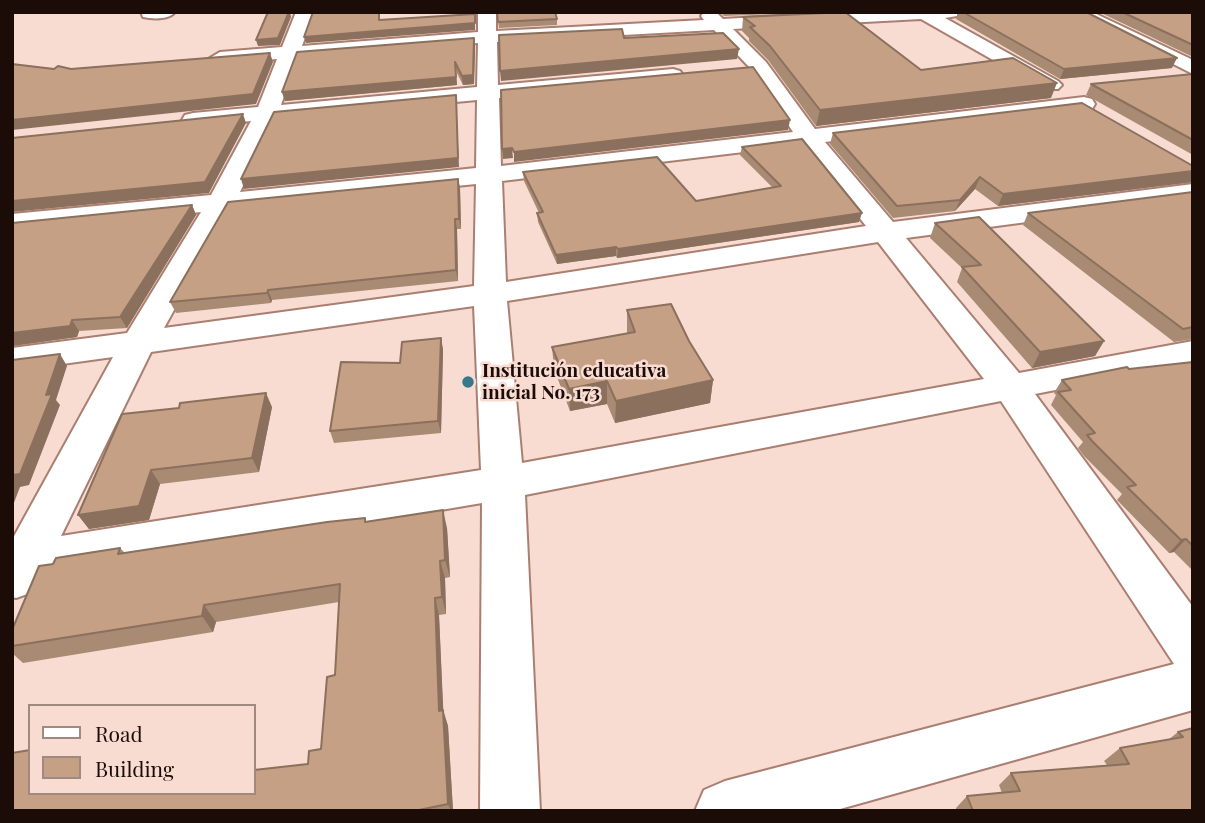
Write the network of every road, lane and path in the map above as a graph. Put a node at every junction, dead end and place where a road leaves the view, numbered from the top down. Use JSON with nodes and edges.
{"nodes":[{"id":1,"x":167,"y":12,"type":"edge"},
{"id":2,"x":305,"y":12,"type":"edge"},
{"id":3,"x":951,"y":12,"type":"edge"},
{"id":4,"x":1078,"y":12,"type":"edge"},
{"id":5,"x":149,"y":13,"type":"edge"},
{"id":6,"x":924,"y":13,"type":"edge"},
{"id":7,"x":713,"y":19,"type":"edge"},
{"id":8,"x":488,"y":25,"type":"edge"},
{"id":9,"x":292,"y":52,"type":"junction"},
{"id":10,"x":208,"y":59,"type":"edge"},
{"id":11,"x":1193,"y":68,"type":"edge"},
{"id":12,"x":695,"y":73,"type":"edge"},
{"id":13,"x":1193,"y":75,"type":"edge"},
{"id":14,"x":1166,"y":78,"type":"edge"},
{"id":15,"x":486,"y":91,"type":"junction"},
{"id":16,"x":267,"y":112,"type":"junction"},
{"id":17,"x":173,"y":122,"type":"edge"},
{"id":18,"x":807,"y":135,"type":"junction"},
{"id":19,"x":488,"y":175,"type":"junction"},
{"id":20,"x":1193,"y":192,"type":"edge"},
{"id":21,"x":222,"y":200,"type":"junction"},
{"id":22,"x":12,"y":223,"type":"edge"},
{"id":23,"x":886,"y":232,"type":"junction"},
{"id":24,"x":490,"y":294,"type":"junction"},
{"id":25,"x":138,"y":343,"type":"junction"},
{"id":26,"x":1193,"y":352,"type":"edge"},
{"id":27,"x":12,"y":360,"type":"edge"},
{"id":28,"x":1009,"y":385,"type":"junction"},
{"id":29,"x":503,"y":483,"type":"junction"},
{"id":30,"x":16,"y":570,"type":"edge"},
{"id":31,"x":1193,"y":649,"type":"edge"},
{"id":32,"x":1193,"y":685,"type":"edge"},
{"id":33,"x":510,"y":811,"type":"edge"},
{"id":34,"x":725,"y":811,"type":"edge"}],
"edges":[{"from":1,"to":5,"type":"street"},
{"from":2,"to":9,"type":"street"},
{"from":3,"to":6,"type":"street"},
{"from":4,"to":11,"type":"street"},
{"from":6,"to":7,"type":"street"},
{"from":6,"to":18,"type":"street"},
{"from":7,"to":8,"type":"street"},
{"from":7,"to":18,"type":"street"},
{"from":8,"to":9,"type":"street"},
{"from":8,"to":15,"type":"street"},
{"from":9,"to":10,"type":"street"},
{"from":9,"to":16,"type":"street"},
{"from":12,"to":15,"type":"street"},
{"from":13,"to":14,"type":"street"},
{"from":15,"to":16,"type":"street"},
{"from":15,"to":19,"type":"street"},
{"from":16,"to":17,"type":"street"},
{"from":16,"to":21,"type":"street"},
{"from":18,"to":19,"type":"street"},
{"from":18,"to":23,"type":"street"},
{"from":19,"to":21,"type":"street"},
{"from":19,"to":24,"type":"street"},
{"from":20,"to":23,"type":"street"},
{"from":21,"to":22,"type":"street"},
{"from":21,"to":25,"type":"street"},
{"from":23,"to":24,"type":"street"},
{"from":23,"to":28,"type":"street"},
{"from":24,"to":25,"type":"street"},
{"from":24,"to":29,"type":"street"},
{"from":25,"to":27,"type":"street"},
{"from":25,"to":30,"type":"street"},
{"from":26,"to":28,"type":"street"},
{"from":28,"to":29,"type":"street"},
{"from":28,"to":31,"type":"street"},
{"from":29,"to":30,"type":"street"},
{"from":29,"to":33,"type":"street"},
{"from":32,"to":34,"type":"street"}]}
